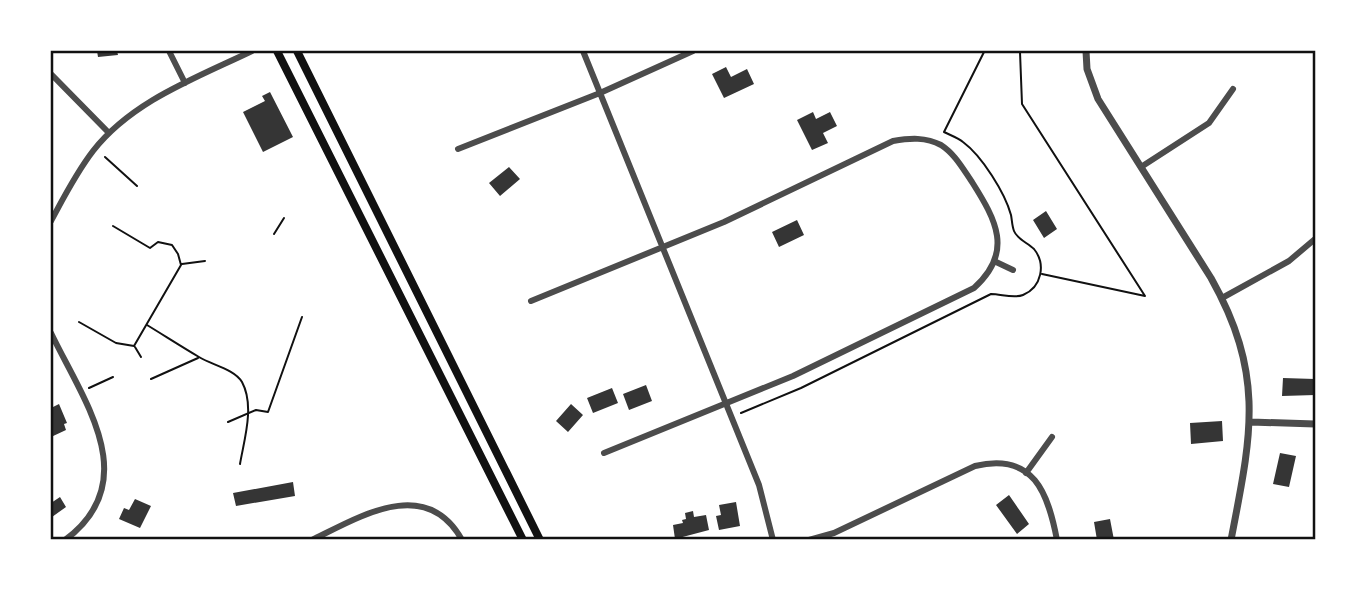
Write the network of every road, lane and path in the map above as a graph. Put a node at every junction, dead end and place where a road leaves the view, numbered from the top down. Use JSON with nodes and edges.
{"nodes":[{"id":1,"x":169,"y":51,"type":"edge"},
{"id":2,"x":252,"y":51,"type":"edge"},
{"id":3,"x":277,"y":51,"type":"edge"},
{"id":4,"x":297,"y":51,"type":"edge"},
{"id":5,"x":583,"y":51,"type":"edge"},
{"id":6,"x":693,"y":51,"type":"edge"},
{"id":7,"x":1020,"y":51,"type":"edge"},
{"id":8,"x":1049,"y":51,"type":"edge"},
{"id":9,"x":1086,"y":51,"type":"edge"},
{"id":10,"x":51,"y":74,"type":"edge"},
{"id":11,"x":185,"y":83,"type":"junction"},
{"id":12,"x":1233,"y":89,"type":"dead end"},
{"id":13,"x":600,"y":93,"type":"junction"},
{"id":14,"x":109,"y":132,"type":"junction"},
{"id":15,"x":458,"y":149,"type":"dead end"},
{"id":16,"x":105,"y":157,"type":"dead end"},
{"id":17,"x":1141,"y":167,"type":"junction"},
{"id":18,"x":137,"y":186,"type":"dead end"},
{"id":19,"x":284,"y":218,"type":"dead end"},
{"id":20,"x":51,"y":221,"type":"edge"},
{"id":21,"x":113,"y":226,"type":"dead end"},
{"id":22,"x":274,"y":234,"type":"dead end"},
{"id":23,"x":1315,"y":239,"type":"edge"},
{"id":24,"x":663,"y":248,"type":"junction"},
{"id":25,"x":205,"y":261,"type":"dead end"},
{"id":26,"x":994,"y":261,"type":"junction"},
{"id":27,"x":181,"y":264,"type":"junction"},
{"id":28,"x":1013,"y":270,"type":"dead end"},
{"id":29,"x":1040,"y":273,"type":"junction"},
{"id":30,"x":1222,"y":298,"type":"junction"},
{"id":31,"x":531,"y":301,"type":"dead end"},
{"id":32,"x":302,"y":317,"type":"dead end"},
{"id":33,"x":79,"y":322,"type":"dead end"},
{"id":34,"x":147,"y":325,"type":"junction"},
{"id":35,"x":51,"y":334,"type":"edge"},
{"id":36,"x":135,"y":346,"type":"junction"},
{"id":37,"x":141,"y":357,"type":"dead end"},
{"id":38,"x":199,"y":357,"type":"junction"},
{"id":39,"x":113,"y":377,"type":"dead end"},
{"id":40,"x":151,"y":379,"type":"dead end"},
{"id":41,"x":86,"y":390,"type":"dead end"},
{"id":42,"x":726,"y":404,"type":"junction"},
{"id":43,"x":741,"y":412,"type":"dead end"},
{"id":44,"x":247,"y":413,"type":"junction"},
{"id":45,"x":228,"y":422,"type":"dead end"},
{"id":46,"x":1251,"y":422,"type":"junction"},
{"id":47,"x":1315,"y":424,"type":"edge"},
{"id":48,"x":1052,"y":437,"type":"dead end"},
{"id":49,"x":604,"y":453,"type":"dead end"},
{"id":50,"x":240,"y":464,"type":"dead end"},
{"id":51,"x":1026,"y":473,"type":"junction"},
{"id":52,"x":65,"y":540,"type":"edge"},
{"id":53,"x":312,"y":540,"type":"edge"},
{"id":54,"x":462,"y":540,"type":"edge"},
{"id":55,"x":523,"y":540,"type":"edge"},
{"id":56,"x":540,"y":540,"type":"edge"},
{"id":57,"x":773,"y":540,"type":"edge"},
{"id":58,"x":809,"y":540,"type":"edge"},
{"id":59,"x":1057,"y":540,"type":"edge"},
{"id":60,"x":1231,"y":540,"type":"edge"}],
"edges":[{"from":1,"to":11,"type":"street"},
{"from":2,"to":11,"type":"street"},
{"from":3,"to":55,"type":"main road"},
{"from":4,"to":56,"type":"main road"},
{"from":5,"to":13,"type":"street"},
{"from":6,"to":13,"type":"street"},
{"from":7,"to":8,"type":"path"},
{"from":7,"to":29,"type":"path"},
{"from":7,"to":29,"type":"path"},
{"from":9,"to":17,"type":"street"},
{"from":10,"to":14,"type":"street"},
{"from":11,"to":14,"type":"street"},
{"from":12,"to":17,"type":"street"},
{"from":13,"to":15,"type":"street"},
{"from":13,"to":24,"type":"street"},
{"from":14,"to":20,"type":"street"},
{"from":16,"to":18,"type":"path"},
{"from":17,"to":30,"type":"street"},
{"from":19,"to":22,"type":"path"},
{"from":21,"to":27,"type":"path"},
{"from":23,"to":30,"type":"street"},
{"from":24,"to":26,"type":"street"},
{"from":24,"to":31,"type":"street"},
{"from":24,"to":42,"type":"street"},
{"from":25,"to":27,"type":"path"},
{"from":26,"to":28,"type":"street"},
{"from":26,"to":42,"type":"street"},
{"from":27,"to":34,"type":"path"},
{"from":29,"to":43,"type":"path"},
{"from":30,"to":46,"type":"street"},
{"from":32,"to":44,"type":"path"},
{"from":33,"to":36,"type":"path"},
{"from":34,"to":36,"type":"path"},
{"from":34,"to":38,"type":"path"},
{"from":35,"to":52,"type":"street"},
{"from":36,"to":37,"type":"path"},
{"from":38,"to":40,"type":"path"},
{"from":38,"to":44,"type":"path"},
{"from":39,"to":41,"type":"path"},
{"from":42,"to":49,"type":"street"},
{"from":42,"to":57,"type":"street"},
{"from":44,"to":45,"type":"path"},
{"from":44,"to":50,"type":"path"},
{"from":46,"to":47,"type":"street"},
{"from":46,"to":60,"type":"street"},
{"from":48,"to":51,"type":"street"},
{"from":51,"to":58,"type":"street"},
{"from":51,"to":59,"type":"street"},
{"from":53,"to":54,"type":"street"}]}
